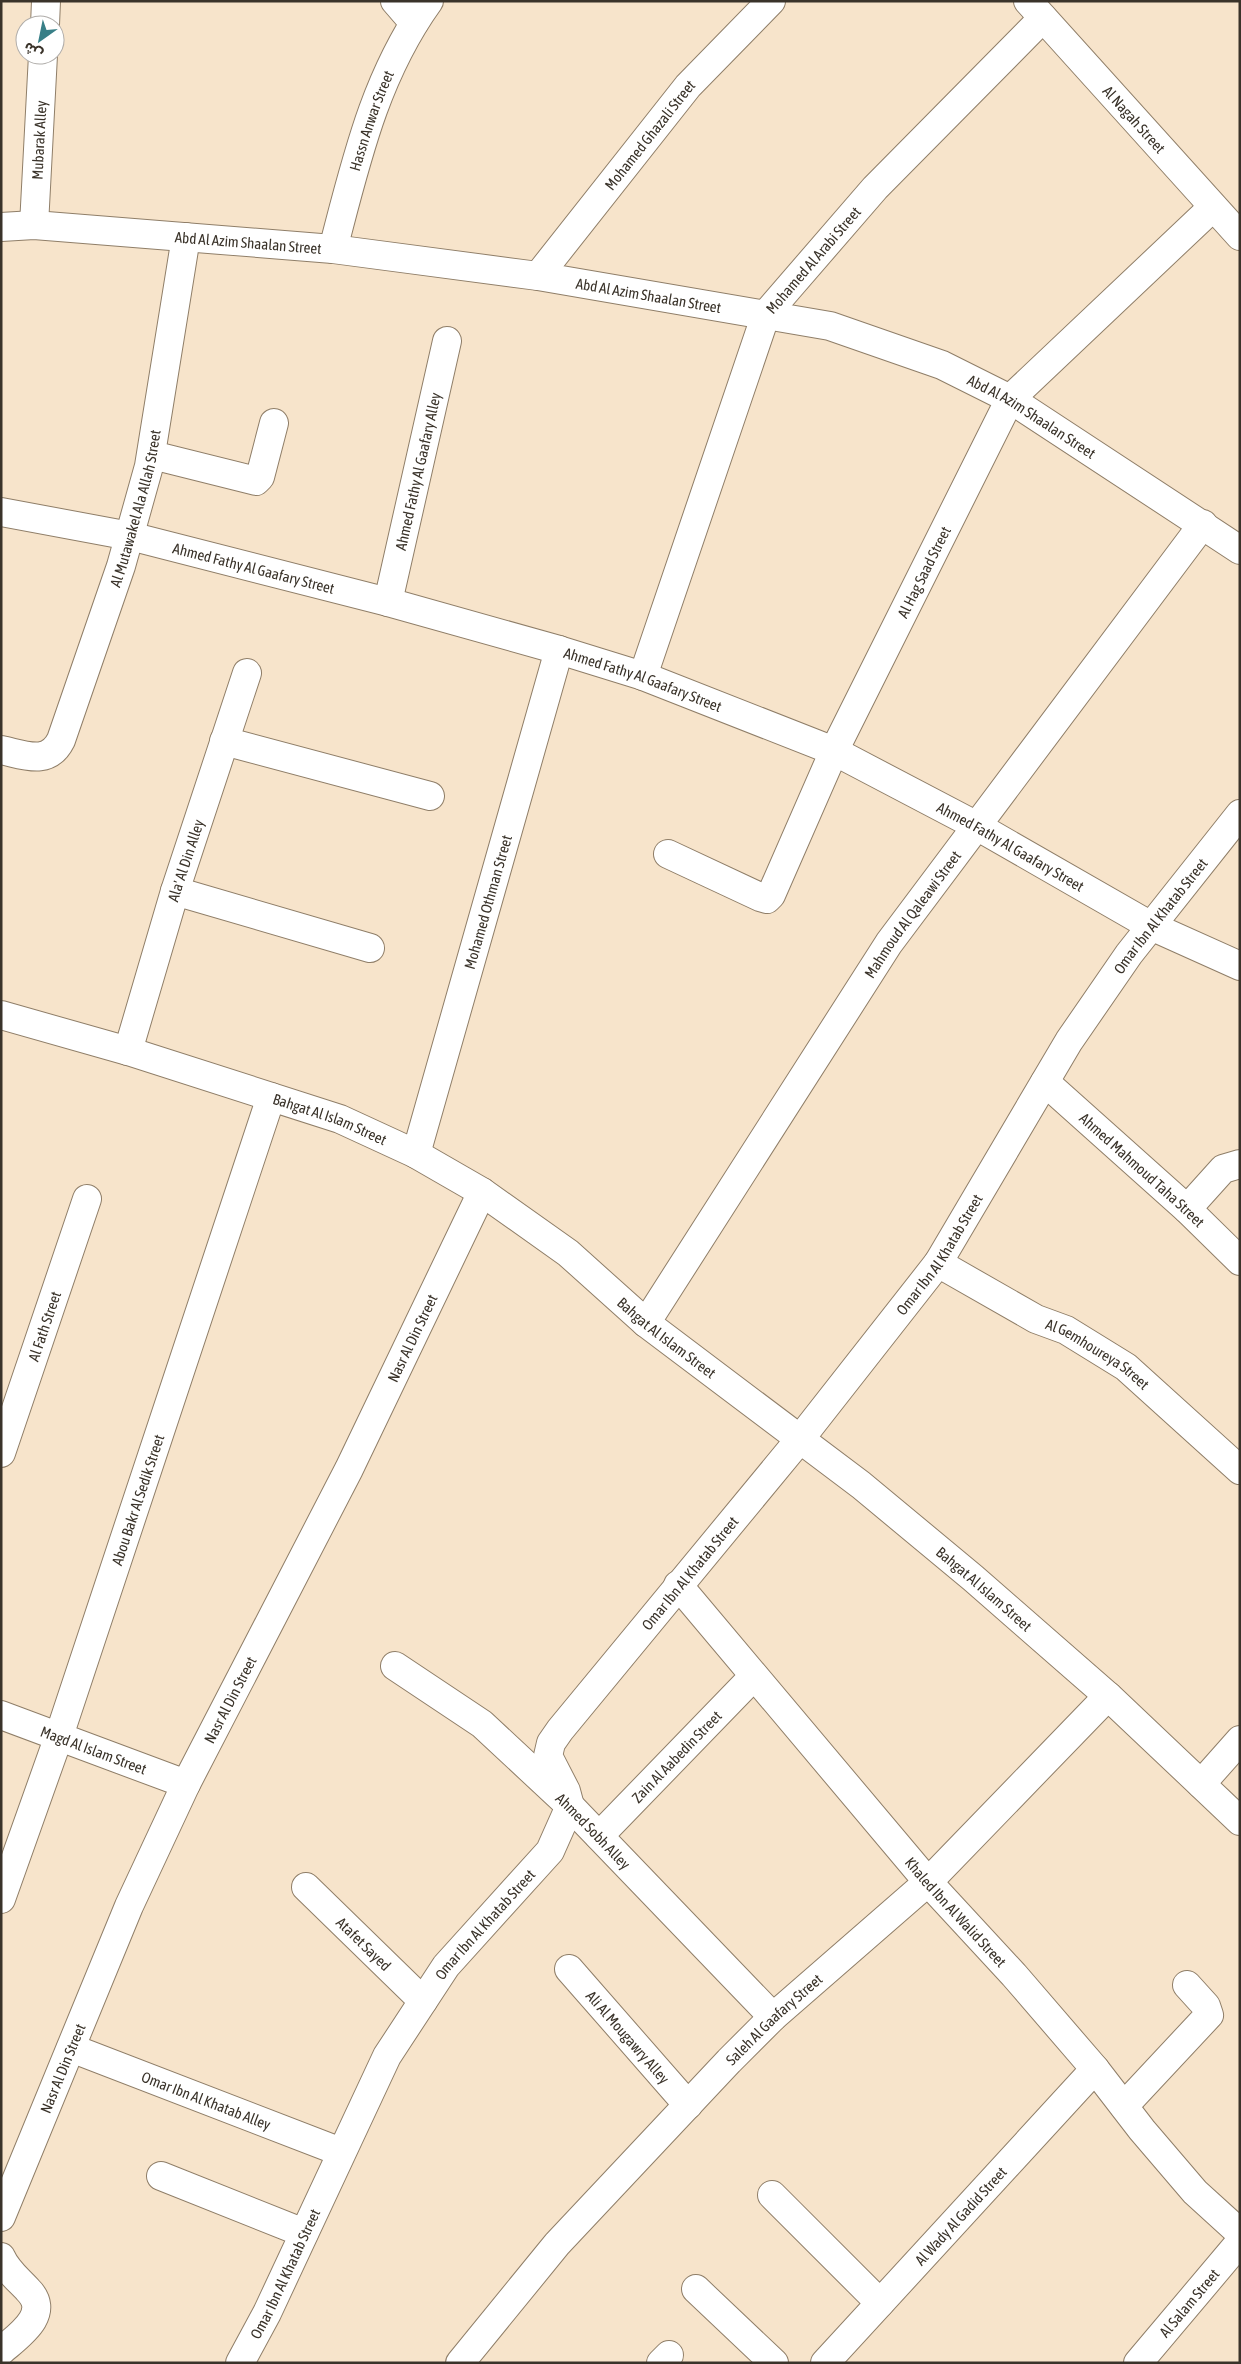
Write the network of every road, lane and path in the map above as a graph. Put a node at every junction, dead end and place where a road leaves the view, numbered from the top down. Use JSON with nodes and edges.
{"nodes":[{"id":1,"x":46,"y":1,"type":"edge"},
{"id":2,"x":395,"y":1,"type":"edge"},
{"id":3,"x":771,"y":1,"type":"edge"},
{"id":4,"x":1035,"y":10,"type":"edge"},
{"id":5,"x":422,"y":12,"type":"edge"},
{"id":6,"x":45,"y":15,"type":"edge"},
{"id":7,"x":42,"y":65,"type":"edge"},
{"id":8,"x":1213,"y":207,"type":"junction"},
{"id":9,"x":34,"y":225,"type":"junction"},
{"id":10,"x":1,"y":227,"type":"edge"},
{"id":11,"x":1240,"y":236,"type":"edge"},
{"id":12,"x":186,"y":237,"type":"junction"},
{"id":13,"x":333,"y":249,"type":"junction"},
{"id":14,"x":538,"y":276,"type":"junction"},
{"id":15,"x":766,"y":314,"type":"junction"},
{"id":16,"x":447,"y":340,"type":"dead end"},
{"id":17,"x":1010,"y":399,"type":"junction"},
{"id":18,"x":274,"y":423,"type":"dead end"},
{"id":19,"x":152,"y":455,"type":"junction"},
{"id":20,"x":1,"y":512,"type":"edge"},
{"id":21,"x":1203,"y":524,"type":"junction"},
{"id":22,"x":130,"y":536,"type":"junction"},
{"id":23,"x":1240,"y":550,"type":"edge"},
{"id":24,"x":388,"y":602,"type":"junction"},
{"id":25,"x":559,"y":650,"type":"junction"},
{"id":26,"x":247,"y":673,"type":"dead end"},
{"id":27,"x":643,"y":676,"type":"junction"},
{"id":28,"x":224,"y":741,"type":"junction"},
{"id":29,"x":1,"y":750,"type":"edge"},
{"id":30,"x":834,"y":750,"type":"junction"},
{"id":31,"x":430,"y":796,"type":"dead end"},
{"id":32,"x":1240,"y":814,"type":"edge"},
{"id":33,"x":975,"y":825,"type":"junction"},
{"id":34,"x":668,"y":854,"type":"dead end"},
{"id":35,"x":175,"y":891,"type":"junction"},
{"id":36,"x":1151,"y":926,"type":"junction"},
{"id":37,"x":370,"y":948,"type":"dead end"},
{"id":38,"x":1240,"y":966,"type":"edge"},
{"id":39,"x":1,"y":1016,"type":"edge"},
{"id":40,"x":128,"y":1051,"type":"junction"},
{"id":41,"x":1045,"y":1082,"type":"junction"},
{"id":42,"x":271,"y":1097,"type":"junction"},
{"id":43,"x":416,"y":1154,"type":"junction"},
{"id":44,"x":1240,"y":1164,"type":"edge"},
{"id":45,"x":482,"y":1192,"type":"junction"},
{"id":46,"x":86,"y":1199,"type":"dead end"},
{"id":47,"x":1186,"y":1209,"type":"junction"},
{"id":48,"x":1240,"y":1261,"type":"edge"},
{"id":49,"x":938,"y":1263,"type":"junction"},
{"id":50,"x":646,"y":1323,"type":"junction"},
{"id":51,"x":800,"y":1439,"type":"junction"},
{"id":52,"x":1,"y":1453,"type":"edge"},
{"id":53,"x":1240,"y":1470,"type":"edge"},
{"id":54,"x":678,"y":1585,"type":"junction"},
{"id":55,"x":395,"y":1666,"type":"dead end"},
{"id":56,"x":754,"y":1676,"type":"junction"},
{"id":57,"x":1108,"y":1696,"type":"junction"},
{"id":58,"x":1,"y":1715,"type":"edge"},
{"id":59,"x":59,"y":1736,"type":"junction"},
{"id":60,"x":1240,"y":1740,"type":"edge"},
{"id":61,"x":186,"y":1784,"type":"junction"},
{"id":62,"x":1201,"y":1784,"type":"junction"},
{"id":63,"x":570,"y":1806,"type":"junction"},
{"id":64,"x":1240,"y":1821,"type":"edge"},
{"id":65,"x":599,"y":1836,"type":"junction"},
{"id":66,"x":928,"y":1882,"type":"junction"},
{"id":67,"x":306,"y":1887,"type":"dead end"},
{"id":68,"x":1,"y":1899,"type":"edge"},
{"id":69,"x":569,"y":1969,"type":"dead end"},
{"id":70,"x":1187,"y":1985,"type":"dead end"},
{"id":71,"x":423,"y":2001,"type":"junction"},
{"id":72,"x":773,"y":2017,"type":"junction"},
{"id":73,"x":71,"y":2048,"type":"junction"},
{"id":74,"x":1096,"y":2069,"type":"junction"},
{"id":75,"x":688,"y":2105,"type":"junction"},
{"id":76,"x":1124,"y":2106,"type":"junction"},
{"id":77,"x":341,"y":2152,"type":"junction"},
{"id":78,"x":161,"y":2176,"type":"dead end"},
{"id":79,"x":772,"y":2195,"type":"dead end"},
{"id":80,"x":1,"y":2216,"type":"edge"},
{"id":81,"x":304,"y":2233,"type":"junction"},
{"id":82,"x":1240,"y":2233,"type":"edge"},
{"id":83,"x":1240,"y":2242,"type":"edge"},
{"id":84,"x":1,"y":2257,"type":"edge"},
{"id":85,"x":696,"y":2289,"type":"dead end"},
{"id":86,"x":880,"y":2303,"type":"junction"},
{"id":87,"x":1,"y":2351,"type":"edge"},
{"id":88,"x":240,"y":2363,"type":"edge"},
{"id":89,"x":460,"y":2363,"type":"edge"},
{"id":90,"x":774,"y":2363,"type":"edge"},
{"id":91,"x":825,"y":2363,"type":"edge"},
{"id":92,"x":1138,"y":2363,"type":"edge"}],
"edges":[{"from":1,"to":6,"type":"street"},
{"from":2,"to":5,"type":"street"},
{"from":3,"to":14,"type":"street","name":"Mohamed Ghazali Street"},
{"from":4,"to":8,"type":"street","name":"Al Nagah Street"},
{"from":4,"to":15,"type":"street","name":"Mohamed Al Arabi Street"},
{"from":5,"to":13,"type":"street","name":"Hassn Anwar Street"},
{"from":7,"to":9,"type":"street","name":"Mubarak Alley"},
{"from":8,"to":11,"type":"street","name":"Al Nagah Street"},
{"from":8,"to":17,"type":"street","name":"Al Hag Saad Street"},
{"from":9,"to":10,"type":"street","name":"Abd Al Azim Shaalan Street"},
{"from":9,"to":12,"type":"street","name":"Abd Al Azim Shaalan Street"},
{"from":12,"to":13,"type":"street","name":"Abd Al Azim Shaalan Street"},
{"from":12,"to":19,"type":"street","name":"Al Mutawakel Ala Allah Street"},
{"from":13,"to":14,"type":"street","name":"Abd Al Azim Shaalan Street"},
{"from":14,"to":15,"type":"street","name":"Abd Al Azim Shaalan Street"},
{"from":15,"to":17,"type":"street","name":"Abd Al Azim Shaalan Street"},
{"from":15,"to":27,"type":"street","name":"Mohamed Al Arabi Street"},
{"from":16,"to":24,"type":"street","name":"Ahmed Fathy Al Gaafary Alley"},
{"from":17,"to":21,"type":"street","name":"Abd Al Azim Shaalan Street"},
{"from":17,"to":30,"type":"street","name":"Al Hag Saad Street"},
{"from":18,"to":19,"type":"street"},
{"from":19,"to":22,"type":"street","name":"Al Mutawakel Ala Allah Street"},
{"from":20,"to":22,"type":"street","name":"Ahmed Fathy Al Gaafary Street"},
{"from":21,"to":23,"type":"street","name":"Abd Al Azim Shaalan Street"},
{"from":21,"to":33,"type":"street","name":"Mahmoud Al Qaleawi Street"},
{"from":22,"to":24,"type":"street","name":"Ahmed Fathy Al Gaafary Street"},
{"from":22,"to":29,"type":"street","name":"Al Mutawakel Ala Allah Street"},
{"from":24,"to":25,"type":"street","name":"Ahmed Fathy Al Gaafary Street"},
{"from":25,"to":27,"type":"street","name":"Ahmed Fathy Al Gaafary Street"},
{"from":25,"to":43,"type":"street","name":"Mohamed Othman Street"},
{"from":26,"to":28,"type":"street","name":"Ala' Al Din Alley"},
{"from":27,"to":30,"type":"street","name":"Ahmed Fathy Al Gaafary Street"},
{"from":28,"to":31,"type":"street"},
{"from":28,"to":35,"type":"street","name":"Ala' Al Din Alley"},
{"from":30,"to":33,"type":"street","name":"Ahmed Fathy Al Gaafary Street"},
{"from":30,"to":34,"type":"street","name":"Al Hag Saad Street"},
{"from":32,"to":36,"type":"street","name":"Omar Ibn Al Khatab Street"},
{"from":33,"to":36,"type":"street","name":"Ahmed Fathy Al Gaafary Street"},
{"from":33,"to":50,"type":"street","name":"Mahmoud Al Qaleawi Street"},
{"from":35,"to":37,"type":"street"},
{"from":35,"to":40,"type":"street","name":"Ala' Al Din Alley"},
{"from":36,"to":38,"type":"street","name":"Ahmed Fathy Al Gaafary Street"},
{"from":36,"to":41,"type":"street","name":"Omar Ibn Al Khatab Street"},
{"from":39,"to":40,"type":"street","name":"Bahgat Al Islam Street"},
{"from":40,"to":42,"type":"street","name":"Bahgat Al Islam Street"},
{"from":41,"to":47,"type":"street","name":"Ahmed Mahmoud Taha Street"},
{"from":41,"to":49,"type":"street","name":"Omar Ibn Al Khatab Street"},
{"from":42,"to":43,"type":"street","name":"Bahgat Al Islam Street"},
{"from":42,"to":59,"type":"street","name":"Abou Bakr Al Sedik Street"},
{"from":43,"to":45,"type":"street","name":"Bahgat Al Islam Street"},
{"from":44,"to":47,"type":"street"},
{"from":45,"to":50,"type":"street","name":"Bahgat Al Islam Street"},
{"from":45,"to":61,"type":"street","name":"Nasr Al Din Street"},
{"from":46,"to":52,"type":"street","name":"Al Fath Street"},
{"from":47,"to":48,"type":"street","name":"Ahmed Mahmoud Taha Street"},
{"from":49,"to":51,"type":"street","name":"Omar Ibn Al Khatab Street"},
{"from":49,"to":53,"type":"street","name":"Al Gemhoureya Street"},
{"from":50,"to":51,"type":"street","name":"Bahgat Al Islam Street"},
{"from":51,"to":54,"type":"street","name":"Omar Ibn Al Khatab Street"},
{"from":51,"to":57,"type":"street","name":"Bahgat Al Islam Street"},
{"from":54,"to":56,"type":"street","name":"Khaled Ibn Al Walid Street"},
{"from":54,"to":63,"type":"street","name":"Omar Ibn Al Khatab Street"},
{"from":55,"to":63,"type":"street","name":"Ahmed Sobh Alley"},
{"from":56,"to":65,"type":"street","name":"Zain Al Aabedin Street"},
{"from":56,"to":66,"type":"street","name":"Khaled Ibn Al Walid Street"},
{"from":57,"to":62,"type":"street","name":"Bahgat Al Islam Street"},
{"from":57,"to":66,"type":"street","name":"Saleh Al Gaafary Street"},
{"from":58,"to":59,"type":"street","name":"Magd Al Islam Street"},
{"from":59,"to":61,"type":"street","name":"Magd Al Islam Street"},
{"from":59,"to":68,"type":"street","name":"Abou Bakr Al Sedik Street"},
{"from":60,"to":62,"type":"street"},
{"from":61,"to":73,"type":"street","name":"Nasr Al Din Street"},
{"from":62,"to":64,"type":"street","name":"Bahgat Al Islam Street"},
{"from":63,"to":65,"type":"street","name":"Ahmed Sobh Alley"},
{"from":63,"to":71,"type":"street","name":"Omar Ibn Al Khatab Street"},
{"from":65,"to":72,"type":"street","name":"Ahmed Sobh Alley"},
{"from":66,"to":72,"type":"street","name":"Saleh Al Gaafary Street"},
{"from":66,"to":74,"type":"street","name":"Khaled Ibn Al Walid Street"},
{"from":67,"to":71,"type":"street","name":"Atafet Sayed"},
{"from":69,"to":75,"type":"street","name":"Ali Al Mougawry Alley"},
{"from":70,"to":76,"type":"street"},
{"from":71,"to":77,"type":"street","name":"Omar Ibn Al Khatab Street"},
{"from":72,"to":75,"type":"street","name":"Saleh Al Gaafary Street"},
{"from":73,"to":77,"type":"street","name":"Omar Ibn Al Khatab Alley"},
{"from":73,"to":80,"type":"street","name":"Nasr Al Din Street"},
{"from":74,"to":76,"type":"street","name":"Khaled Ibn Al Walid Street"},
{"from":74,"to":86,"type":"street","name":"Al Wady Al Gadid Street"},
{"from":75,"to":89,"type":"street","name":"Saleh Al Gaafary Street"},
{"from":76,"to":82,"type":"street","name":"Khaled Ibn Al Walid Street"},
{"from":77,"to":81,"type":"street","name":"Omar Ibn Al Khatab Street"},
{"from":78,"to":81,"type":"street"},
{"from":79,"to":86,"type":"street"},
{"from":81,"to":88,"type":"street","name":"Omar Ibn Al Khatab Street"},
{"from":83,"to":92,"type":"street","name":"Al Salam Street"},
{"from":84,"to":87,"type":"street"},
{"from":85,"to":90,"type":"street"},
{"from":86,"to":91,"type":"street","name":"Al Wady Al Gadid Street"}]}
